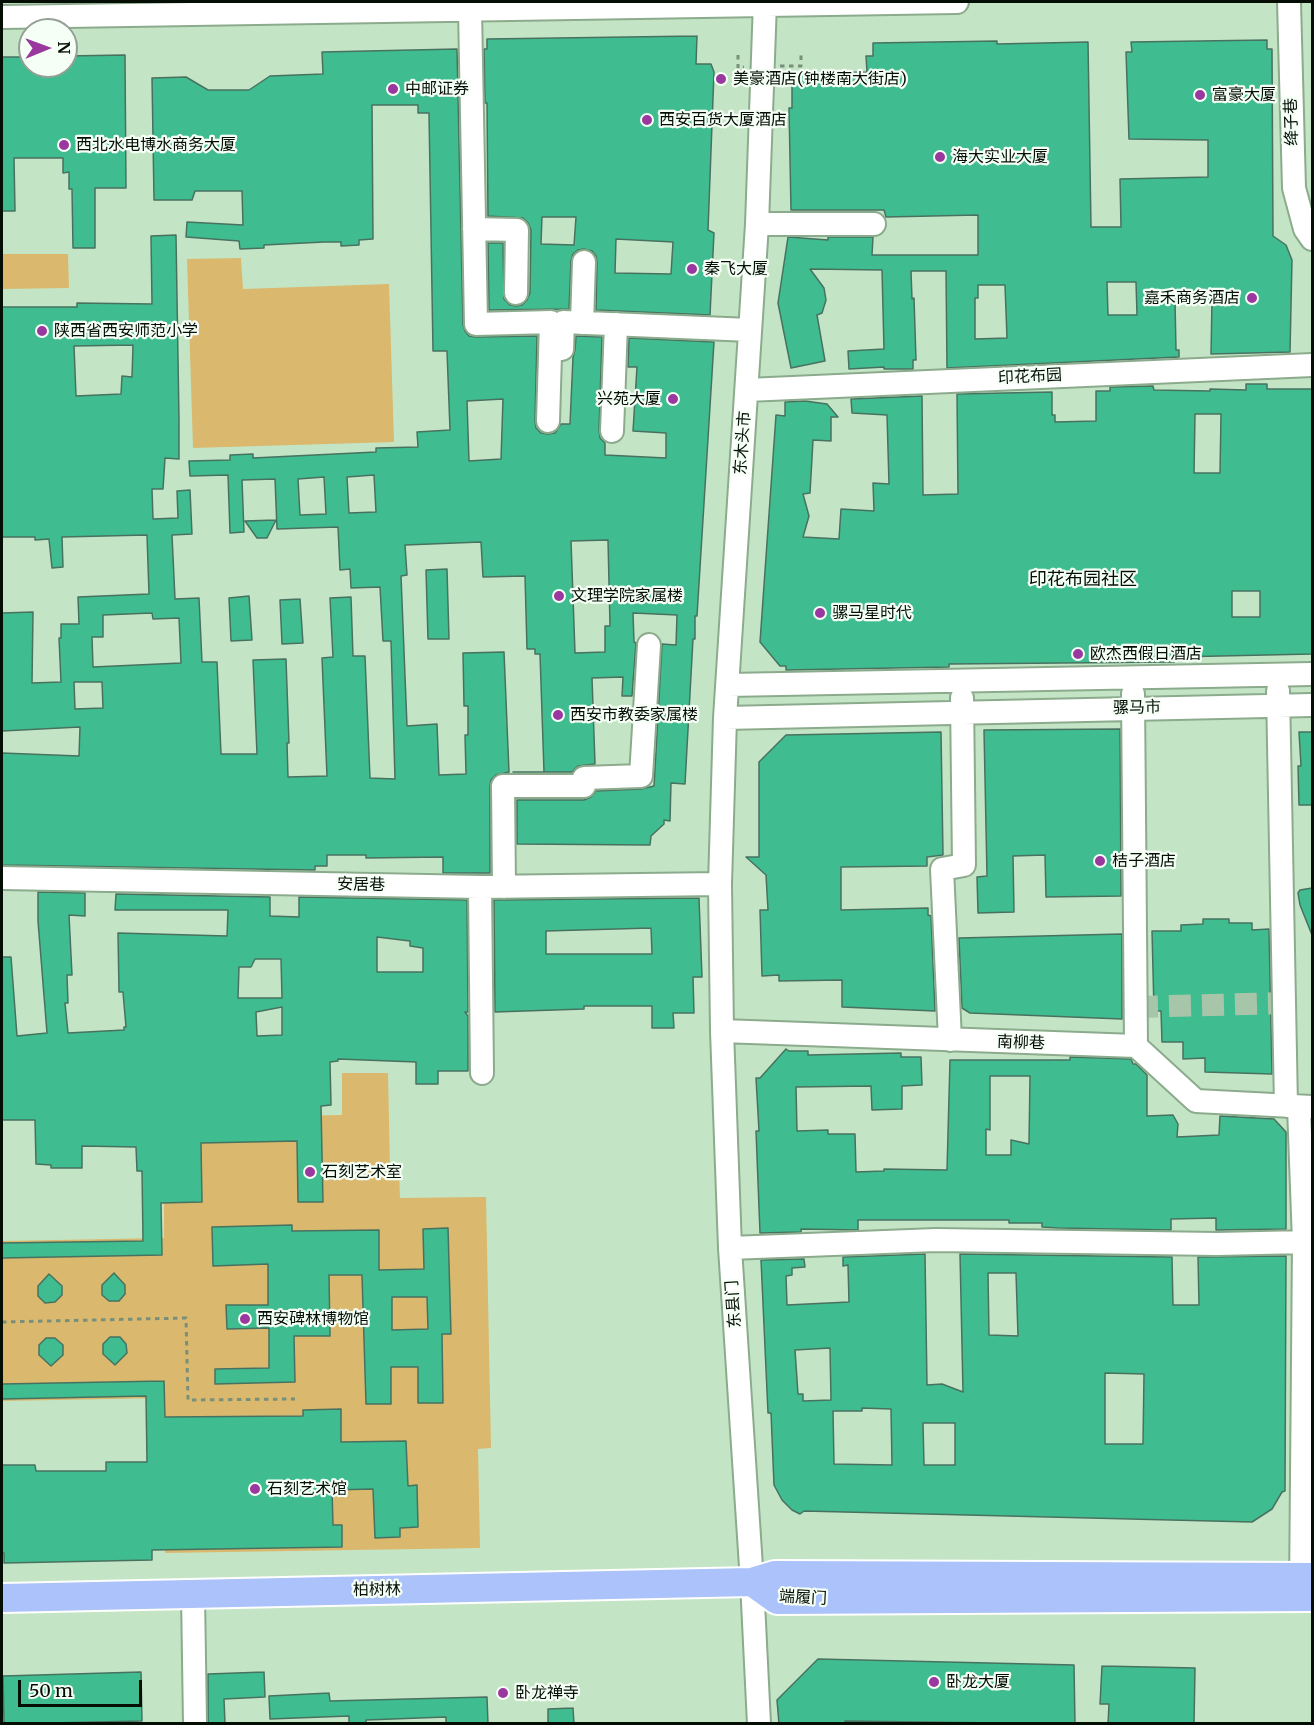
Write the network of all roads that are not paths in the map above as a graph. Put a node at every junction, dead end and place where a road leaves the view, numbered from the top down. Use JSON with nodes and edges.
{"nodes":[{"id":1,"x":957,"y":2,"type":"edge"},
{"id":2,"x":1289,"y":2,"type":"edge"},
{"id":3,"x":765,"y":3,"type":"edge"},
{"id":4,"x":470,"y":9,"type":"junction"},
{"id":5,"x":2,"y":16,"type":"edge"},
{"id":6,"x":757,"y":224,"type":"junction"},
{"id":7,"x":874,"y":224,"type":"dead end"},
{"id":8,"x":474,"y":229,"type":"junction"},
{"id":9,"x":1312,"y":239,"type":"edge"},
{"id":10,"x":584,"y":262,"type":"dead end"},
{"id":11,"x":516,"y":293,"type":"dead end"},
{"id":12,"x":582,"y":323,"type":"junction"},
{"id":13,"x":615,"y":324,"type":"junction"},
{"id":14,"x":750,"y":330,"type":"junction"},
{"id":15,"x":1312,"y":365,"type":"edge"},
{"id":16,"x":747,"y":390,"type":"junction"},
{"id":17,"x":612,"y":431,"type":"dead end"},
{"id":18,"x":649,"y":645,"type":"dead end"},
{"id":19,"x":1312,"y":674,"type":"edge"},
{"id":20,"x":1277,"y":675,"type":"junction"},
{"id":21,"x":1133,"y":677,"type":"junction"},
{"id":22,"x":962,"y":681,"type":"junction"},
{"id":23,"x":728,"y":685,"type":"junction"},
{"id":24,"x":1278,"y":705,"type":"junction"},
{"id":25,"x":1312,"y":705,"type":"edge"},
{"id":26,"x":1134,"y":708,"type":"junction"},
{"id":27,"x":962,"y":712,"type":"junction"},
{"id":28,"x":725,"y":718,"type":"junction"},
{"id":29,"x":2,"y":878,"type":"edge"},
{"id":30,"x":720,"y":884,"type":"junction"},
{"id":31,"x":480,"y":887,"type":"junction"},
{"id":32,"x":504,"y":887,"type":"junction"},
{"id":33,"x":722,"y":1031,"type":"junction"},
{"id":34,"x":950,"y":1040,"type":"junction"},
{"id":35,"x":1136,"y":1046,"type":"junction"},
{"id":36,"x":482,"y":1073,"type":"dead end"},
{"id":37,"x":1299,"y":1106,"type":"edge"},
{"id":38,"x":1304,"y":1242,"type":"junction"},
{"id":39,"x":730,"y":1248,"type":"junction"},
{"id":40,"x":752,"y":1582,"type":"junction"},
{"id":41,"x":1306,"y":1587,"type":"edge"},
{"id":42,"x":193,"y":1594,"type":"junction"},
{"id":43,"x":2,"y":1598,"type":"edge"},
{"id":44,"x":195,"y":1724,"type":"edge"},
{"id":45,"x":759,"y":1724,"type":"edge"}],
"edges":[{"from":1,"to":3,"type":"street"},
{"from":2,"to":9,"type":"street","name":"绛子巷"},
{"from":3,"to":4,"type":"street"},
{"from":3,"to":6,"type":"street","name":"东木头市"},
{"from":4,"to":5,"type":"street"},
{"from":4,"to":8,"type":"street"},
{"from":6,"to":7,"type":"street"},
{"from":6,"to":14,"type":"street","name":"东木头市"},
{"from":8,"to":11,"type":"street"},
{"from":8,"to":12,"type":"street"},
{"from":10,"to":12,"type":"street"},
{"from":12,"to":13,"type":"street"},
{"from":13,"to":14,"type":"street"},
{"from":13,"to":17,"type":"street"},
{"from":14,"to":16,"type":"street","name":"东木头市"},
{"from":15,"to":16,"type":"street","name":"印花布园"},
{"from":16,"to":23,"type":"street","name":"东木头市"},
{"from":18,"to":32,"type":"street"},
{"from":19,"to":20,"type":"street","name":"骡马市"},
{"from":20,"to":21,"type":"street","name":"骡马市"},
{"from":20,"to":24,"type":"street"},
{"from":21,"to":22,"type":"street","name":"骡马市"},
{"from":21,"to":26,"type":"street"},
{"from":22,"to":23,"type":"street","name":"骡马市"},
{"from":22,"to":27,"type":"street"},
{"from":23,"to":28,"type":"street","name":"东木头市"},
{"from":24,"to":25,"type":"street","name":"骡马市"},
{"from":24,"to":26,"type":"street","name":"骡马市"},
{"from":24,"to":37,"type":"street"},
{"from":26,"to":27,"type":"street","name":"骡马市"},
{"from":26,"to":35,"type":"street"},
{"from":27,"to":28,"type":"street","name":"骡马市"},
{"from":27,"to":34,"type":"street"},
{"from":28,"to":30,"type":"street","name":"东木头市"},
{"from":29,"to":31,"type":"street","name":"安居巷"},
{"from":30,"to":32,"type":"street","name":"安居巷"},
{"from":30,"to":33,"type":"street","name":"东县门"},
{"from":31,"to":32,"type":"street","name":"安居巷"},
{"from":31,"to":36,"type":"street"},
{"from":33,"to":34,"type":"street","name":"南柳巷"},
{"from":33,"to":39,"type":"street","name":"东县门"},
{"from":34,"to":35,"type":"street","name":"南柳巷"},
{"from":35,"to":37,"type":"street"},
{"from":37,"to":38,"type":"street"},
{"from":38,"to":39,"type":"street"},
{"from":38,"to":41,"type":"street"},
{"from":39,"to":40,"type":"street","name":"东县门"},
{"from":40,"to":41,"type":"main road","name":"端履门"},
{"from":40,"to":42,"type":"main road","name":"柏树林"},
{"from":40,"to":45,"type":"street","name":"东县门"},
{"from":42,"to":43,"type":"main road","name":"柏树林"},
{"from":42,"to":44,"type":"street"}]}
